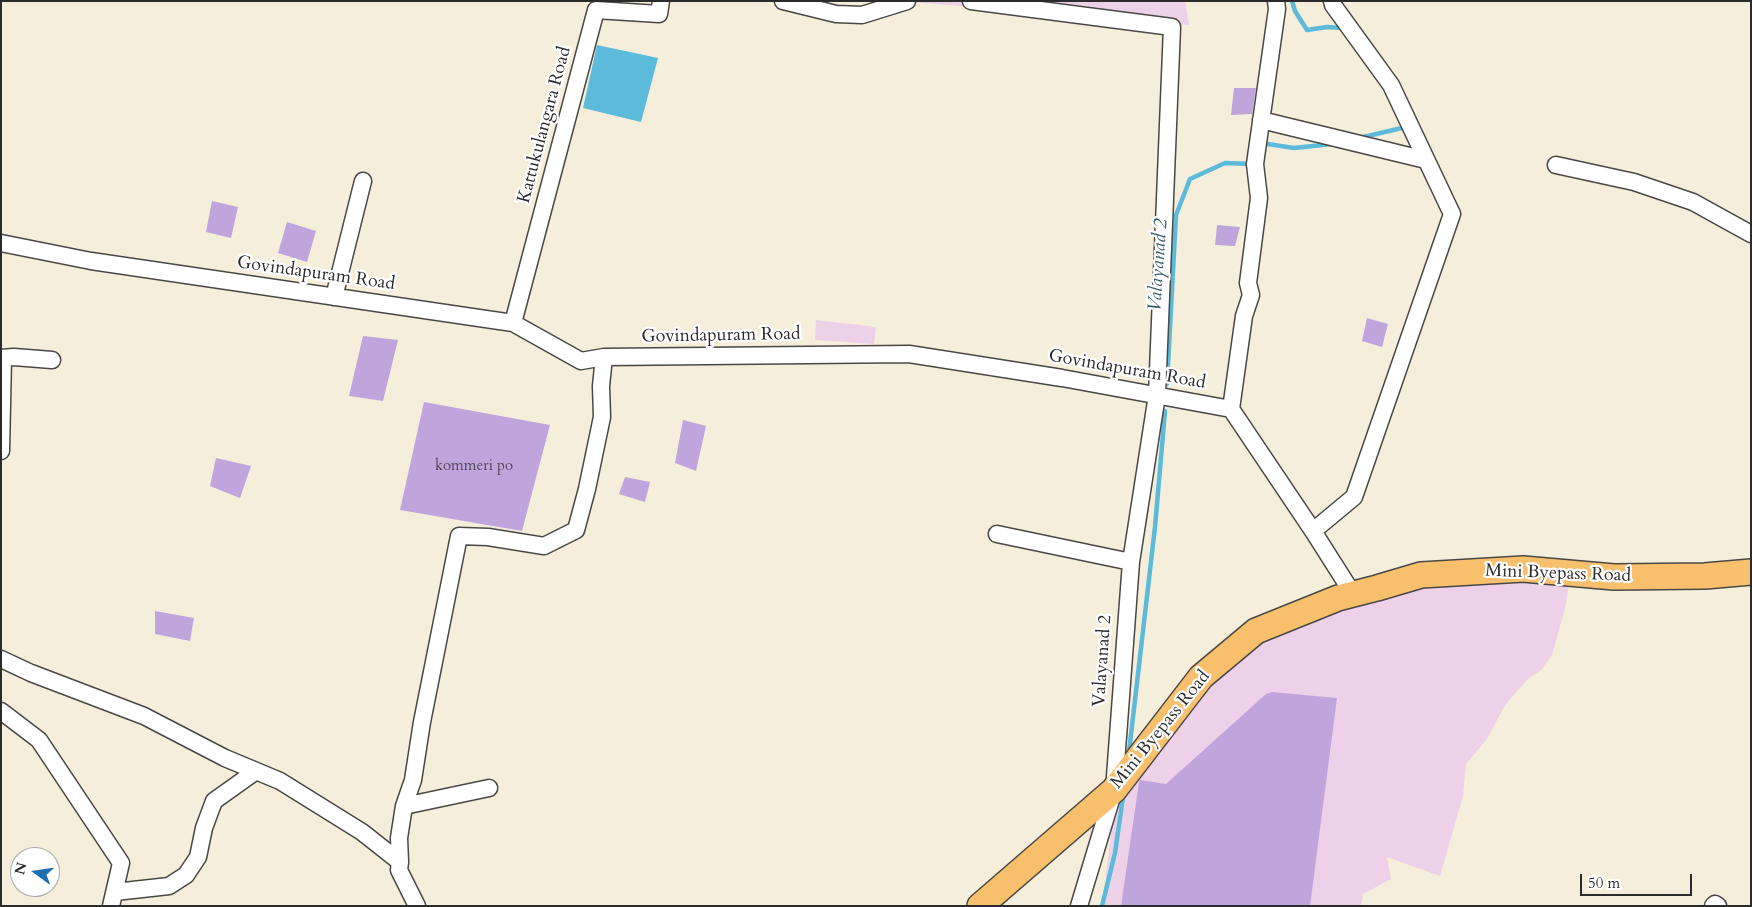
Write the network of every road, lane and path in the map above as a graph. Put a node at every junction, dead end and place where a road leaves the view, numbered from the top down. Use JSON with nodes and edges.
{"nodes":[{"id":1,"x":661,"y":1,"type":"edge"},
{"id":2,"x":783,"y":1,"type":"edge"},
{"id":3,"x":907,"y":1,"type":"edge"},
{"id":4,"x":971,"y":1,"type":"edge"},
{"id":5,"x":1276,"y":1,"type":"edge"},
{"id":6,"x":1332,"y":1,"type":"edge"},
{"id":7,"x":1261,"y":120,"type":"junction"},
{"id":8,"x":1426,"y":160,"type":"junction"},
{"id":9,"x":1556,"y":165,"type":"dead end"},
{"id":10,"x":363,"y":181,"type":"dead end"},
{"id":11,"x":1751,"y":234,"type":"edge"},
{"id":12,"x":1,"y":243,"type":"edge"},
{"id":13,"x":334,"y":297,"type":"junction"},
{"id":14,"x":514,"y":323,"type":"junction"},
{"id":15,"x":604,"y":357,"type":"junction"},
{"id":16,"x":2,"y":358,"type":"edge"},
{"id":17,"x":52,"y":360,"type":"dead end"},
{"id":18,"x":1157,"y":395,"type":"junction"},
{"id":19,"x":1231,"y":409,"type":"junction"},
{"id":20,"x":1,"y":451,"type":"edge"},
{"id":21,"x":1313,"y":531,"type":"junction"},
{"id":22,"x":998,"y":534,"type":"dead end"},
{"id":23,"x":1131,"y":562,"type":"junction"},
{"id":24,"x":1751,"y":572,"type":"edge"},
{"id":25,"x":1353,"y":594,"type":"junction"},
{"id":26,"x":1,"y":659,"type":"edge"},
{"id":27,"x":1,"y":711,"type":"edge"},
{"id":28,"x":256,"y":771,"type":"junction"},
{"id":29,"x":489,"y":788,"type":"dead end"},
{"id":30,"x":1114,"y":790,"type":"junction"},
{"id":31,"x":404,"y":806,"type":"junction"},
{"id":32,"x":400,"y":862,"type":"junction"},
{"id":33,"x":113,"y":899,"type":"edge"},
{"id":34,"x":417,"y":906,"type":"edge"},
{"id":35,"x":980,"y":906,"type":"edge"},
{"id":36,"x":1079,"y":906,"type":"edge"},
{"id":37,"x":1713,"y":906,"type":"edge"},
{"id":38,"x":1718,"y":906,"type":"edge"}],
"edges":[{"from":1,"to":14,"type":"street","name":"Kattukulangara Road"},
{"from":2,"to":3,"type":"street"},
{"from":4,"to":18,"type":"street","name":"Valayanad 2"},
{"from":5,"to":7,"type":"street"},
{"from":6,"to":8,"type":"street"},
{"from":7,"to":8,"type":"street"},
{"from":7,"to":19,"type":"street"},
{"from":8,"to":21,"type":"street"},
{"from":9,"to":11,"type":"street"},
{"from":10,"to":13,"type":"street"},
{"from":12,"to":13,"type":"street","name":"Govindapuram Road"},
{"from":13,"to":14,"type":"street","name":"Govindapuram Road"},
{"from":14,"to":15,"type":"street","name":"Govindapuram Road"},
{"from":15,"to":18,"type":"street","name":"Govindapuram Road"},
{"from":15,"to":31,"type":"street"},
{"from":16,"to":17,"type":"street"},
{"from":16,"to":20,"type":"street"},
{"from":18,"to":19,"type":"street","name":"Govindapuram Road"},
{"from":18,"to":23,"type":"street","name":"Valayanad 2"},
{"from":19,"to":21,"type":"street"},
{"from":21,"to":25,"type":"street"},
{"from":22,"to":23,"type":"street"},
{"from":23,"to":30,"type":"street","name":"Valayanad 2"},
{"from":24,"to":25,"type":"main road","name":"Mini Byepass Road"},
{"from":25,"to":30,"type":"main road","name":"Mini Byepass Road"},
{"from":26,"to":28,"type":"street"},
{"from":27,"to":33,"type":"street"},
{"from":28,"to":32,"type":"street"},
{"from":28,"to":33,"type":"street"},
{"from":29,"to":31,"type":"street"},
{"from":30,"to":35,"type":"main road","name":"Mini Byepass Road"},
{"from":30,"to":36,"type":"street","name":"Valayanad 2"},
{"from":31,"to":32,"type":"street"},
{"from":32,"to":34,"type":"street"},
{"from":37,"to":38,"type":"street"}]}
